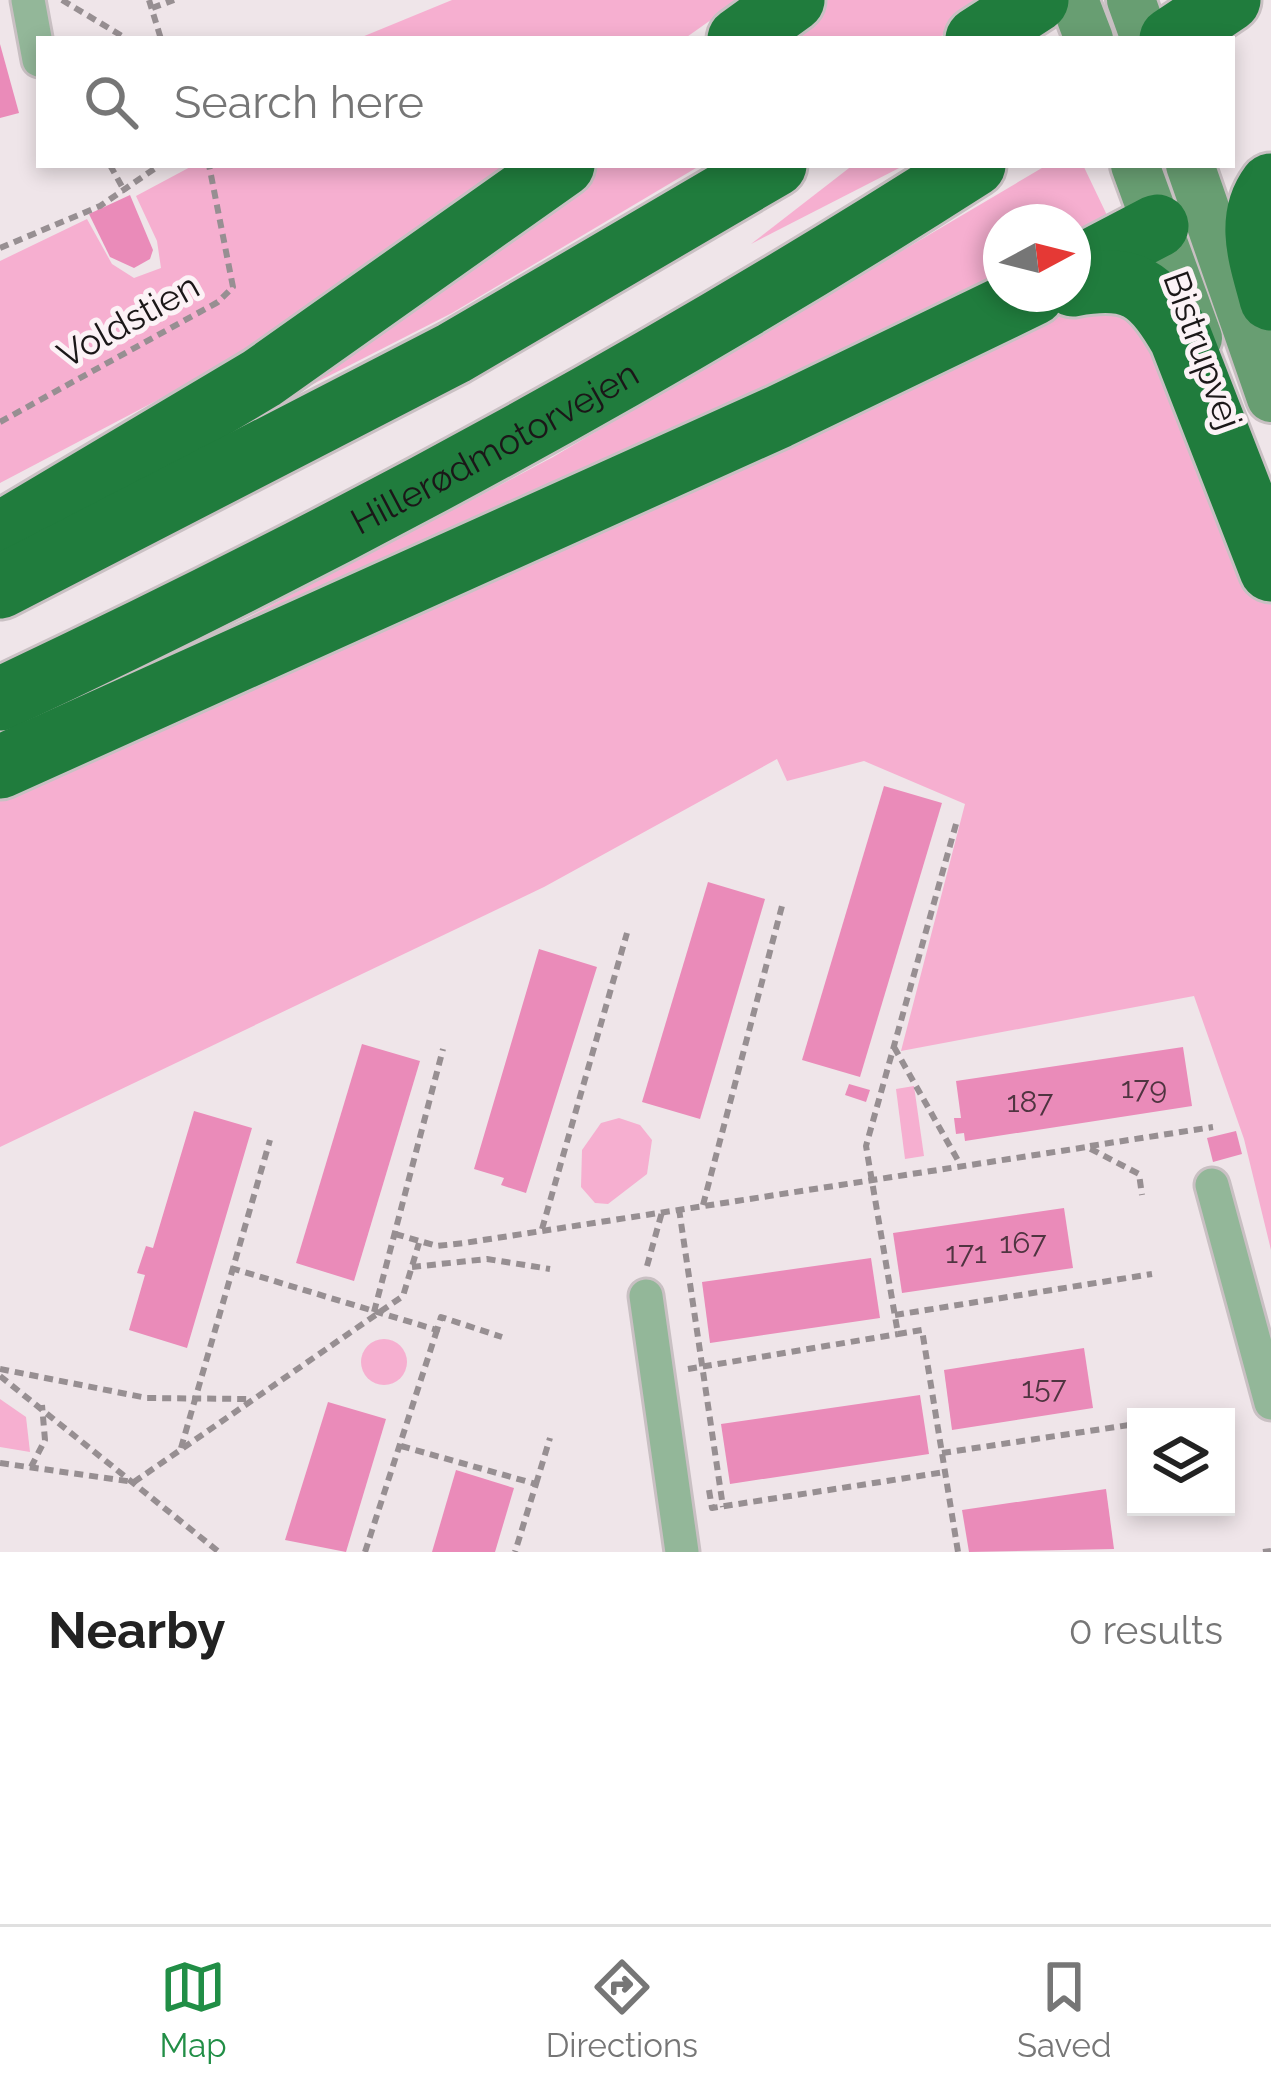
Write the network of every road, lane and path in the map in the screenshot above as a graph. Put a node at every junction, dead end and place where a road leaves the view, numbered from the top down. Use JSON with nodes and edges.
{"nodes":[{"id":1,"x":28,"y":0,"type":"edge"},
{"id":2,"x":62,"y":0,"type":"edge"},
{"id":3,"x":174,"y":0,"type":"edge"},
{"id":4,"x":793,"y":0,"type":"edge"},
{"id":5,"x":1037,"y":0,"type":"edge"},
{"id":6,"x":1075,"y":0,"type":"edge"},
{"id":7,"x":1131,"y":0,"type":"edge"},
{"id":8,"x":1229,"y":0,"type":"edge"},
{"id":9,"x":150,"y":4,"type":"edge"},
{"id":10,"x":122,"y":36,"type":"edge"},
{"id":11,"x":160,"y":36,"type":"edge"},
{"id":12,"x":743,"y":36,"type":"edge"},
{"id":13,"x":982,"y":36,"type":"edge"},
{"id":14,"x":1088,"y":36,"type":"edge"},
{"id":15,"x":1144,"y":36,"type":"edge"},
{"id":16,"x":1175,"y":36,"type":"edge"},
{"id":17,"x":36,"y":44,"type":"edge"},
{"id":18,"x":112,"y":168,"type":"edge"},
{"id":19,"x":156,"y":168,"type":"edge"},
{"id":20,"x":210,"y":168,"type":"edge"},
{"id":21,"x":558,"y":168,"type":"edge"},
{"id":22,"x":770,"y":168,"type":"edge"},
{"id":23,"x":969,"y":168,"type":"edge"},
{"id":24,"x":1139,"y":168,"type":"edge"},
{"id":25,"x":1271,"y":174,"type":"edge"},
{"id":26,"x":1271,"y":185,"type":"edge"},
{"id":27,"x":124,"y":191,"type":"junction"},
{"id":28,"x":1184,"y":198,"type":"edge"},
{"id":29,"x":0,"y":248,"type":"edge"},
{"id":30,"x":1091,"y":258,"type":"edge"},
{"id":31,"x":1091,"y":283,"type":"edge"},
{"id":32,"x":1271,"y":298,"type":"edge"},
{"id":33,"x":996,"y":312,"type":"edge"},
{"id":34,"x":1271,"y":398,"type":"edge"},
{"id":35,"x":0,"y":422,"type":"edge"},
{"id":36,"x":0,"y":534,"type":"edge"},
{"id":37,"x":1271,"y":534,"type":"edge"},
{"id":38,"x":1271,"y":569,"type":"edge"},
{"id":39,"x":0,"y":587,"type":"edge"},
{"id":40,"x":0,"y":699,"type":"edge"},
{"id":41,"x":0,"y":766,"type":"edge"},
{"id":42,"x":956,"y":824,"type":"dead end"},
{"id":43,"x":782,"y":906,"type":"dead end"},
{"id":44,"x":627,"y":933,"type":"dead end"},
{"id":45,"x":894,"y":1047,"type":"junction"},
{"id":46,"x":443,"y":1049,"type":"dead end"},
{"id":47,"x":1214,"y":1127,"type":"dead end"},
{"id":48,"x":270,"y":1140,"type":"dead end"},
{"id":49,"x":1087,"y":1147,"type":"junction"},
{"id":50,"x":961,"y":1165,"type":"junction"},
{"id":51,"x":872,"y":1178,"type":"junction"},
{"id":52,"x":1211,"y":1185,"type":"dead end"},
{"id":53,"x":1142,"y":1195,"type":"dead end"},
{"id":54,"x":703,"y":1205,"type":"junction"},
{"id":55,"x":679,"y":1209,"type":"junction"},
{"id":56,"x":662,"y":1212,"type":"junction"},
{"id":57,"x":542,"y":1230,"type":"junction"},
{"id":58,"x":395,"y":1234,"type":"junction"},
{"id":59,"x":419,"y":1241,"type":"junction"},
{"id":60,"x":412,"y":1267,"type":"junction"},
{"id":61,"x":231,"y":1268,"type":"junction"},
{"id":62,"x":550,"y":1269,"type":"dead end"},
{"id":63,"x":1152,"y":1274,"type":"dead end"},
{"id":64,"x":646,"y":1284,"type":"joint"},
{"id":65,"x":920,"y":1311,"type":"junction"},
{"id":66,"x":374,"y":1312,"type":"junction"},
{"id":67,"x":895,"y":1315,"type":"junction"},
{"id":68,"x":437,"y":1330,"type":"junction"},
{"id":69,"x":922,"y":1330,"type":"junction"},
{"id":70,"x":898,"y":1334,"type":"junction"},
{"id":71,"x":502,"y":1336,"type":"dead end"},
{"id":72,"x":702,"y":1367,"type":"junction"},
{"id":73,"x":0,"y":1373,"type":"edge"},
{"id":74,"x":657,"y":1374,"type":"junction"},
{"id":75,"x":253,"y":1399,"type":"junction"},
{"id":76,"x":194,"y":1401,"type":"junction"},
{"id":77,"x":1271,"y":1403,"type":"edge"},
{"id":78,"x":41,"y":1405,"type":"junction"},
{"id":79,"x":664,"y":1424,"type":"junction"},
{"id":80,"x":1127,"y":1425,"type":"edge"},
{"id":81,"x":550,"y":1438,"type":"dead end"},
{"id":82,"x":400,"y":1445,"type":"junction"},
{"id":83,"x":181,"y":1449,"type":"junction"},
{"id":84,"x":942,"y":1453,"type":"junction"},
{"id":85,"x":0,"y":1463,"type":"edge"},
{"id":86,"x":31,"y":1467,"type":"junction"},
{"id":87,"x":945,"y":1472,"type":"junction"},
{"id":88,"x":134,"y":1481,"type":"junction"},
{"id":89,"x":536,"y":1484,"type":"junction"},
{"id":90,"x":723,"y":1507,"type":"junction"},
{"id":91,"x":219,"y":1552,"type":"edge"},
{"id":92,"x":365,"y":1552,"type":"edge"},
{"id":93,"x":514,"y":1552,"type":"edge"},
{"id":94,"x":682,"y":1552,"type":"edge"},
{"id":95,"x":958,"y":1552,"type":"edge"}],
"edges":[{"from":1,"to":17,"type":"street"},
{"from":2,"to":10,"type":"path"},
{"from":3,"to":9,"type":"path"},
{"from":4,"to":12,"type":"highway"},
{"from":5,"to":13,"type":"highway"},
{"from":6,"to":14,"type":"main road"},
{"from":7,"to":15,"type":"main road"},
{"from":8,"to":16,"type":"highway"},
{"from":9,"to":11,"type":"path"},
{"from":18,"to":27,"type":"path"},
{"from":19,"to":27,"type":"path"},
{"from":20,"to":35,"type":"path","name":"Voldstien"},
{"from":21,"to":36,"type":"highway"},
{"from":22,"to":39,"type":"highway"},
{"from":23,"to":40,"type":"highway","name":"Hillerødmotorvejen"},
{"from":24,"to":28,"type":"main road","name":"Bistrupvej"},
{"from":25,"to":28,"type":"highway"},
{"from":26,"to":32,"type":"highway"},
{"from":27,"to":29,"type":"path"},
{"from":28,"to":30,"type":"highway"},
{"from":28,"to":34,"type":"main road","name":"Bistrupvej"},
{"from":28,"to":37,"type":"main road","name":"Bistrupvej"},
{"from":31,"to":38,"type":"highway"},
{"from":33,"to":41,"type":"highway"},
{"from":42,"to":45,"type":"path"},
{"from":43,"to":54,"type":"path"},
{"from":44,"to":57,"type":"path"},
{"from":45,"to":50,"type":"path"},
{"from":45,"to":51,"type":"path"},
{"from":46,"to":58,"type":"path"},
{"from":47,"to":49,"type":"path"},
{"from":48,"to":61,"type":"path"},
{"from":49,"to":50,"type":"path"},
{"from":49,"to":53,"type":"path"},
{"from":50,"to":51,"type":"path"},
{"from":51,"to":54,"type":"path"},
{"from":51,"to":67,"type":"path"},
{"from":52,"to":77,"type":"street"},
{"from":54,"to":55,"type":"path"},
{"from":55,"to":56,"type":"path"},
{"from":55,"to":72,"type":"path"},
{"from":56,"to":57,"type":"path"},
{"from":56,"to":64,"type":"path"},
{"from":57,"to":59,"type":"path"},
{"from":58,"to":59,"type":"path"},
{"from":58,"to":66,"type":"path"},
{"from":59,"to":60,"type":"path"},
{"from":60,"to":62,"type":"path"},
{"from":60,"to":66,"type":"path"},
{"from":61,"to":66,"type":"path"},
{"from":61,"to":76,"type":"path"},
{"from":63,"to":65,"type":"path"},
{"from":64,"to":74,"type":"street"},
{"from":65,"to":67,"type":"path"},
{"from":65,"to":69,"type":"path"},
{"from":66,"to":68,"type":"path"},
{"from":66,"to":75,"type":"path"},
{"from":67,"to":70,"type":"path"},
{"from":68,"to":71,"type":"path"},
{"from":68,"to":82,"type":"path"},
{"from":69,"to":70,"type":"path"},
{"from":69,"to":84,"type":"path"},
{"from":70,"to":72,"type":"path"},
{"from":72,"to":74,"type":"path"},
{"from":72,"to":90,"type":"path"},
{"from":73,"to":76,"type":"path"},
{"from":73,"to":78,"type":"path"},
{"from":74,"to":79,"type":"street"},
{"from":75,"to":76,"type":"path"},
{"from":75,"to":83,"type":"path"},
{"from":76,"to":83,"type":"path"},
{"from":78,"to":86,"type":"path"},
{"from":78,"to":88,"type":"path"},
{"from":79,"to":90,"type":"path"},
{"from":79,"to":94,"type":"street"},
{"from":80,"to":84,"type":"path"},
{"from":81,"to":89,"type":"path"},
{"from":82,"to":89,"type":"path"},
{"from":82,"to":92,"type":"path"},
{"from":83,"to":88,"type":"path"},
{"from":84,"to":87,"type":"path"},
{"from":85,"to":86,"type":"path"},
{"from":86,"to":88,"type":"path"},
{"from":87,"to":90,"type":"path"},
{"from":87,"to":95,"type":"path"},
{"from":88,"to":91,"type":"path"},
{"from":89,"to":93,"type":"path"}]}
